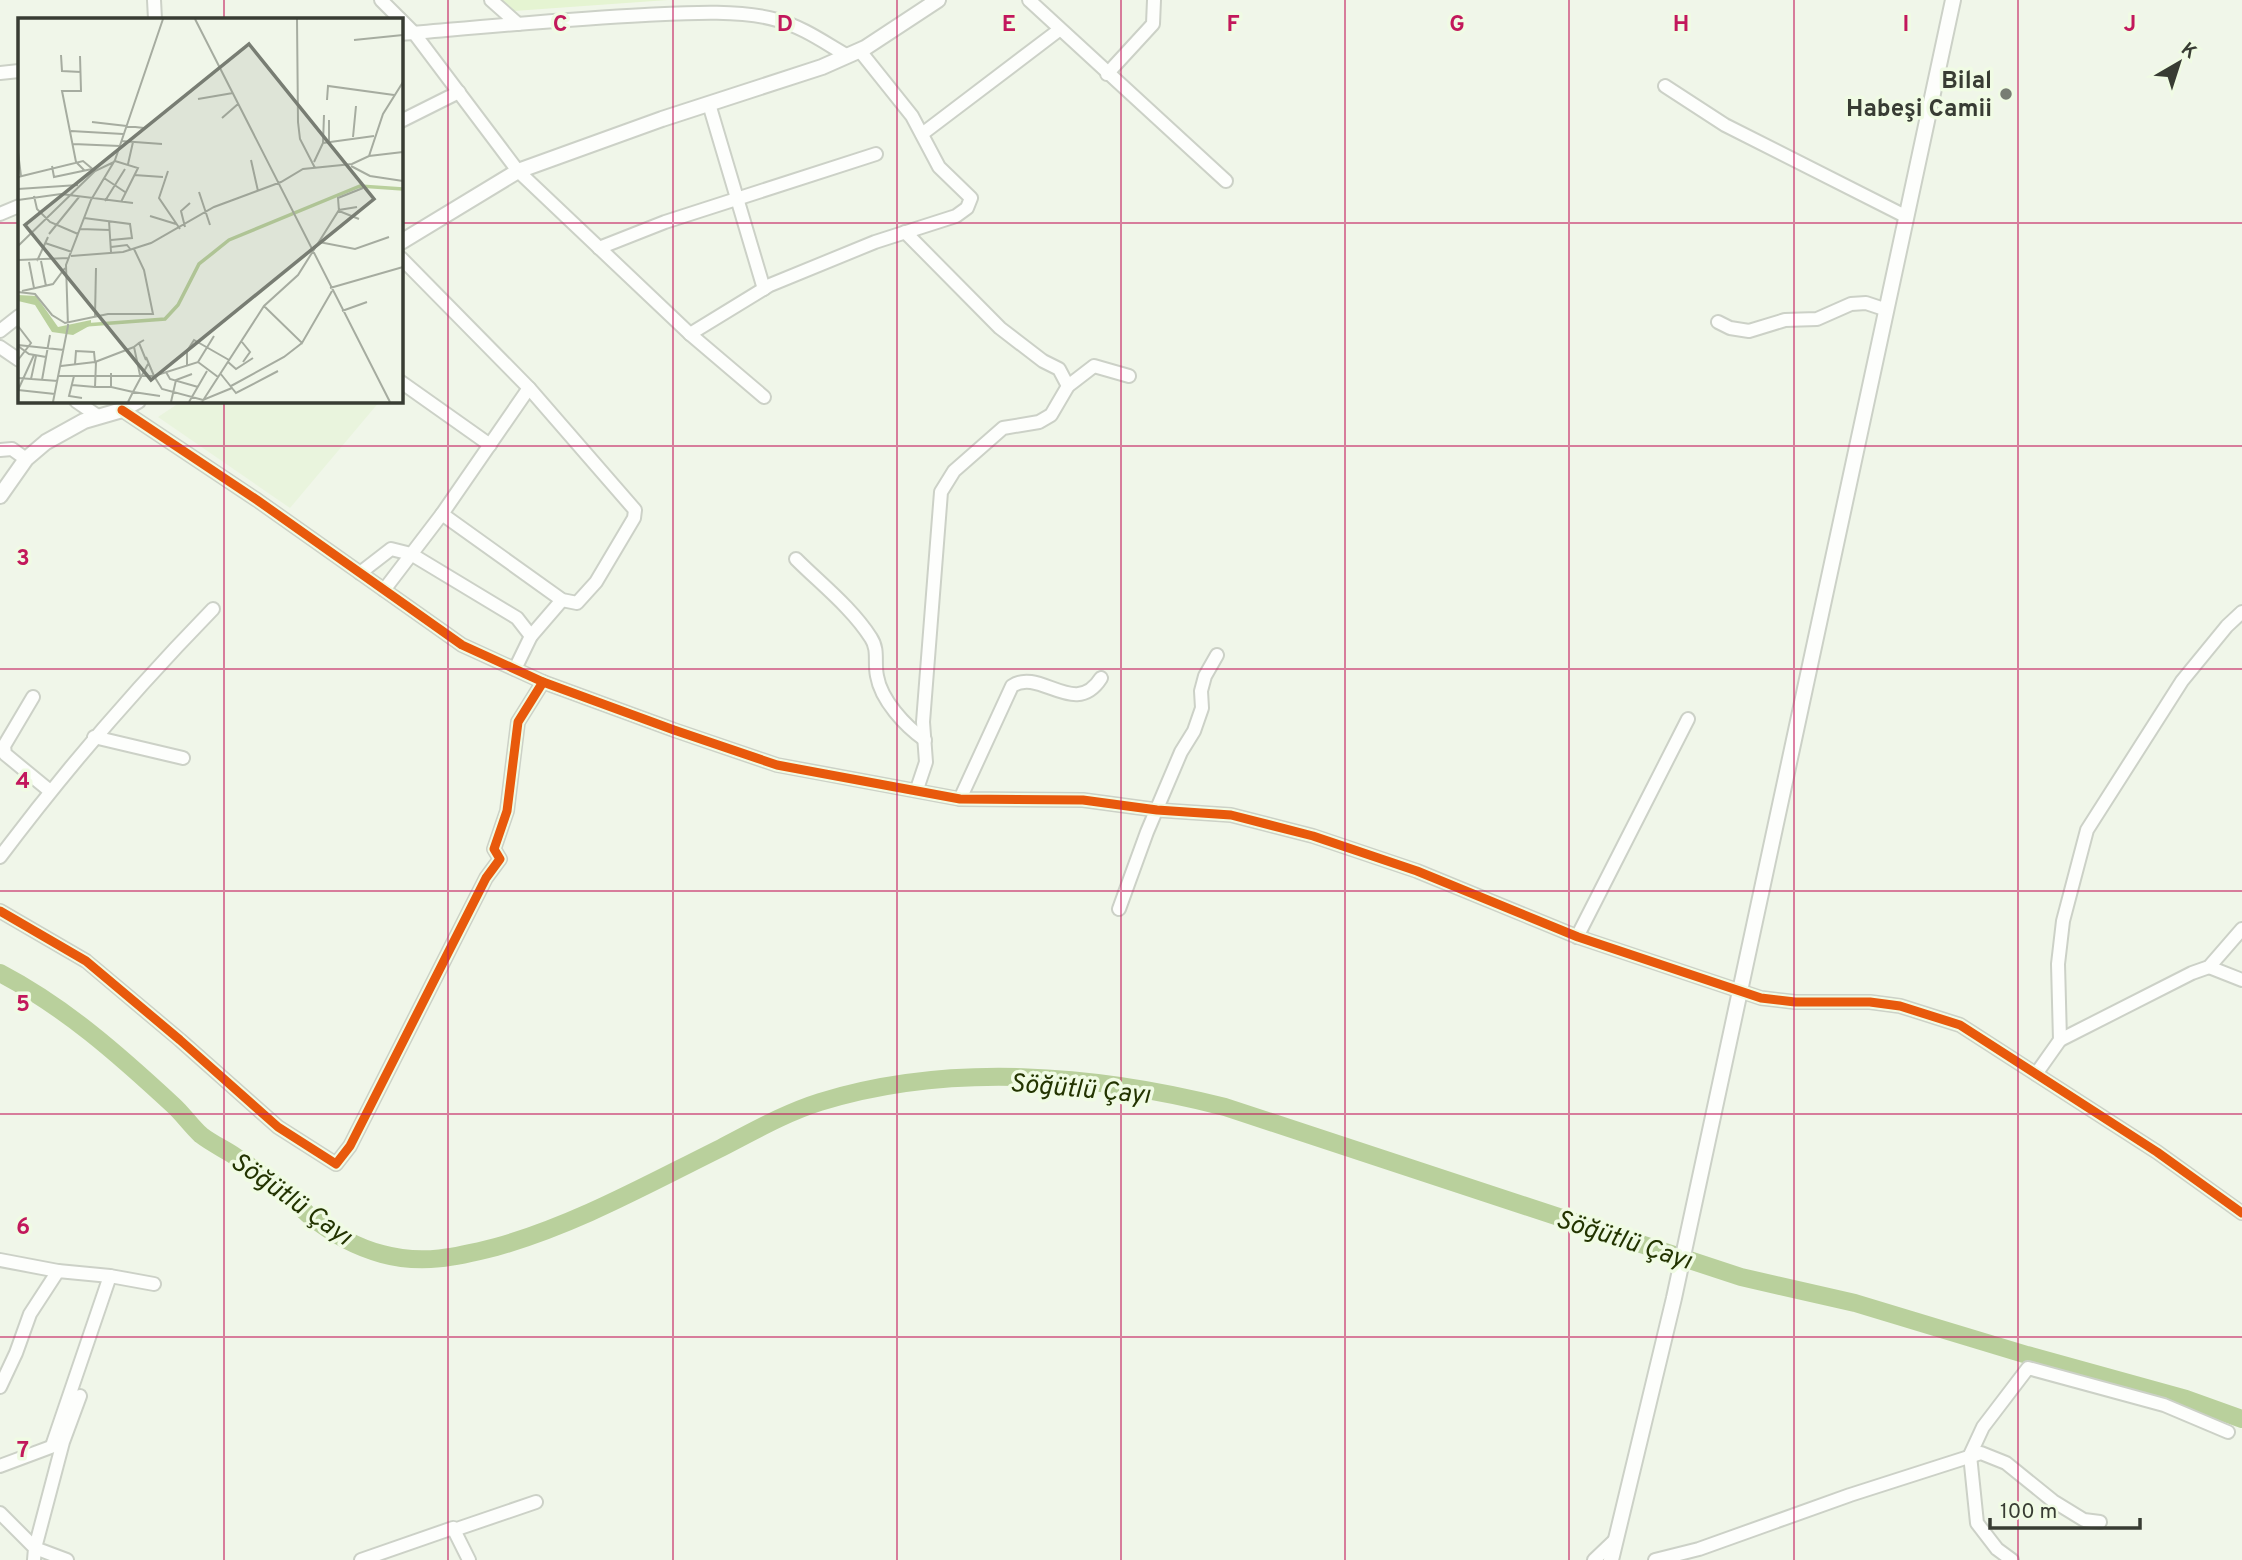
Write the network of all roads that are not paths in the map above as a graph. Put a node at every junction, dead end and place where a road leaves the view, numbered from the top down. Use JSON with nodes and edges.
{"nodes":[{"id":1,"x":154,"y":0,"type":"edge"},
{"id":2,"x":380,"y":0,"type":"edge"},
{"id":3,"x":491,"y":0,"type":"edge"},
{"id":4,"x":938,"y":0,"type":"edge"},
{"id":5,"x":1028,"y":0,"type":"edge"},
{"id":6,"x":1154,"y":0,"type":"edge"},
{"id":7,"x":1953,"y":0,"type":"edge"},
{"id":8,"x":685,"y":6,"type":"edge"},
{"id":9,"x":155,"y":18,"type":"edge"},
{"id":10,"x":398,"y":18,"type":"edge"},
{"id":11,"x":518,"y":24,"type":"junction"},
{"id":12,"x":1059,"y":30,"type":"junction"},
{"id":13,"x":407,"y":34,"type":"edge"},
{"id":14,"x":854,"y":53,"type":"junction"},
{"id":15,"x":18,"y":71,"type":"edge"},
{"id":16,"x":0,"y":73,"type":"edge"},
{"id":17,"x":1107,"y":74,"type":"junction"},
{"id":18,"x":1665,"y":86,"type":"dead end"},
{"id":19,"x":459,"y":92,"type":"junction"},
{"id":20,"x":709,"y":104,"type":"junction"},
{"id":21,"x":402,"y":120,"type":"edge"},
{"id":22,"x":922,"y":134,"type":"junction"},
{"id":23,"x":876,"y":154,"type":"dead end"},
{"id":24,"x":518,"y":171,"type":"junction"},
{"id":25,"x":1226,"y":181,"type":"dead end"},
{"id":26,"x":737,"y":199,"type":"junction"},
{"id":27,"x":18,"y":206,"type":"edge"},
{"id":28,"x":0,"y":214,"type":"edge"},
{"id":29,"x":1907,"y":217,"type":"junction"},
{"id":30,"x":905,"y":232,"type":"junction"},
{"id":31,"x":402,"y":241,"type":"edge"},
{"id":32,"x":599,"y":248,"type":"junction"},
{"id":33,"x":402,"y":259,"type":"edge"},
{"id":34,"x":764,"y":289,"type":"junction"},
{"id":35,"x":1887,"y":310,"type":"junction"},
{"id":36,"x":18,"y":317,"type":"edge"},
{"id":37,"x":1718,"y":322,"type":"dead end"},
{"id":38,"x":0,"y":331,"type":"edge"},
{"id":39,"x":690,"y":334,"type":"junction"},
{"id":40,"x":1,"y":351,"type":"edge"},
{"id":41,"x":18,"y":360,"type":"edge"},
{"id":42,"x":1129,"y":376,"type":"dead end"},
{"id":43,"x":402,"y":383,"type":"edge"},
{"id":44,"x":1068,"y":386,"type":"junction"},
{"id":45,"x":529,"y":388,"type":"junction"},
{"id":46,"x":764,"y":397,"type":"dead end"},
{"id":47,"x":77,"y":402,"type":"edge"},
{"id":48,"x":136,"y":402,"type":"edge"},
{"id":49,"x":122,"y":410,"type":"junction"},
{"id":50,"x":99,"y":417,"type":"junction"},
{"id":51,"x":490,"y":445,"type":"junction"},
{"id":52,"x":0,"y":450,"type":"edge"},
{"id":53,"x":26,"y":459,"type":"junction"},
{"id":54,"x":0,"y":496,"type":"edge"},
{"id":55,"x":442,"y":513,"type":"junction"},
{"id":56,"x":411,"y":554,"type":"junction"},
{"id":57,"x":796,"y":559,"type":"dead end"},
{"id":58,"x":360,"y":573,"type":"junction"},
{"id":59,"x":384,"y":590,"type":"junction"},
{"id":60,"x":562,"y":600,"type":"junction"},
{"id":61,"x":213,"y":609,"type":"dead end"},
{"id":62,"x":2242,"y":612,"type":"edge"},
{"id":63,"x":531,"y":636,"type":"junction"},
{"id":64,"x":1217,"y":655,"type":"dead end"},
{"id":65,"x":516,"y":669,"type":"junction"},
{"id":66,"x":1101,"y":678,"type":"dead end"},
{"id":67,"x":543,"y":682,"type":"junction"},
{"id":68,"x":33,"y":697,"type":"dead end"},
{"id":69,"x":1688,"y":719,"type":"dead end"},
{"id":70,"x":93,"y":737,"type":"junction"},
{"id":71,"x":925,"y":740,"type":"junction"},
{"id":72,"x":183,"y":758,"type":"dead end"},
{"id":73,"x":917,"y":789,"type":"junction"},
{"id":74,"x":50,"y":791,"type":"junction"},
{"id":75,"x":960,"y":799,"type":"junction"},
{"id":76,"x":1157,"y":810,"type":"junction"},
{"id":77,"x":0,"y":857,"type":"edge"},
{"id":78,"x":1119,"y":909,"type":"dead end"},
{"id":79,"x":0,"y":911,"type":"edge"},
{"id":80,"x":2242,"y":929,"type":"edge"},
{"id":81,"x":1577,"y":937,"type":"junction"},
{"id":82,"x":2209,"y":967,"type":"junction"},
{"id":83,"x":2242,"y":980,"type":"edge"},
{"id":84,"x":1739,"y":990,"type":"junction"},
{"id":85,"x":2060,"y":1040,"type":"junction"},
{"id":86,"x":2036,"y":1074,"type":"junction"},
{"id":87,"x":2242,"y":1213,"type":"edge"},
{"id":88,"x":0,"y":1260,"type":"edge"},
{"id":89,"x":58,"y":1271,"type":"junction"},
{"id":90,"x":110,"y":1276,"type":"junction"},
{"id":91,"x":154,"y":1284,"type":"dead end"},
{"id":92,"x":0,"y":1387,"type":"edge"},
{"id":93,"x":80,"y":1396,"type":"dead end"},
{"id":94,"x":2228,"y":1432,"type":"dead end"},
{"id":95,"x":57,"y":1444,"type":"junction"},
{"id":96,"x":1970,"y":1455,"type":"junction"},
{"id":97,"x":0,"y":1466,"type":"edge"},
{"id":98,"x":536,"y":1502,"type":"dead end"},
{"id":99,"x":0,"y":1513,"type":"edge"},
{"id":100,"x":2100,"y":1522,"type":"dead end"},
{"id":101,"x":454,"y":1530,"type":"junction"},
{"id":102,"x":1616,"y":1539,"type":"junction"},
{"id":103,"x":1699,"y":1549,"type":"junction"},
{"id":104,"x":34,"y":1554,"type":"edge"},
{"id":105,"x":67,"y":1560,"type":"edge"},
{"id":106,"x":361,"y":1560,"type":"edge"},
{"id":107,"x":469,"y":1560,"type":"edge"},
{"id":108,"x":1594,"y":1560,"type":"edge"},
{"id":109,"x":1611,"y":1560,"type":"edge"},
{"id":110,"x":1655,"y":1560,"type":"edge"},
{"id":111,"x":1708,"y":1560,"type":"edge"},
{"id":112,"x":2011,"y":1560,"type":"edge"}],
"edges":[{"from":1,"to":9,"type":"street"},
{"from":2,"to":10,"type":"street"},
{"from":3,"to":11,"type":"street"},
{"from":4,"to":14,"type":"main road"},
{"from":5,"to":12,"type":"street"},
{"from":6,"to":17,"type":"street"},
{"from":7,"to":29,"type":"main road"},
{"from":8,"to":11,"type":"street"},
{"from":8,"to":14,"type":"street"},
{"from":11,"to":13,"type":"street"},
{"from":12,"to":17,"type":"street"},
{"from":12,"to":22,"type":"street"},
{"from":13,"to":19,"type":"street"},
{"from":14,"to":20,"type":"main road"},
{"from":14,"to":22,"type":"street"},
{"from":15,"to":16,"type":"street"},
{"from":17,"to":25,"type":"street"},
{"from":18,"to":29,"type":"street"},
{"from":19,"to":21,"type":"street"},
{"from":19,"to":24,"type":"street"},
{"from":20,"to":24,"type":"main road"},
{"from":20,"to":26,"type":"street"},
{"from":22,"to":30,"type":"street"},
{"from":23,"to":26,"type":"street"},
{"from":24,"to":31,"type":"main road"},
{"from":24,"to":32,"type":"street"},
{"from":26,"to":32,"type":"street"},
{"from":26,"to":34,"type":"street"},
{"from":27,"to":28,"type":"street"},
{"from":29,"to":35,"type":"main road"},
{"from":30,"to":34,"type":"street"},
{"from":30,"to":44,"type":"street"},
{"from":32,"to":39,"type":"street"},
{"from":33,"to":45,"type":"street"},
{"from":34,"to":39,"type":"street"},
{"from":35,"to":37,"type":"street"},
{"from":35,"to":84,"type":"main road"},
{"from":36,"to":38,"type":"street"},
{"from":39,"to":46,"type":"street"},
{"from":40,"to":41,"type":"street"},
{"from":42,"to":44,"type":"street"},
{"from":43,"to":51,"type":"street"},
{"from":44,"to":71,"type":"street"},
{"from":45,"to":51,"type":"street"},
{"from":45,"to":60,"type":"street"},
{"from":47,"to":50,"type":"street"},
{"from":48,"to":49,"type":"main road"},
{"from":49,"to":50,"type":"main road"},
{"from":49,"to":58,"type":"street"},
{"from":50,"to":53,"type":"main road"},
{"from":51,"to":55,"type":"street"},
{"from":52,"to":53,"type":"street"},
{"from":53,"to":54,"type":"main road"},
{"from":55,"to":56,"type":"street"},
{"from":55,"to":60,"type":"street"},
{"from":56,"to":58,"type":"street"},
{"from":56,"to":59,"type":"street"},
{"from":56,"to":63,"type":"street"},
{"from":57,"to":71,"type":"street"},
{"from":58,"to":59,"type":"street"},
{"from":59,"to":65,"type":"street"},
{"from":60,"to":63,"type":"street"},
{"from":61,"to":70,"type":"street"},
{"from":62,"to":85,"type":"street"},
{"from":63,"to":65,"type":"street"},
{"from":64,"to":76,"type":"street"},
{"from":65,"to":67,"type":"street"},
{"from":66,"to":75,"type":"street"},
{"from":67,"to":73,"type":"street"},
{"from":67,"to":79,"type":"street"},
{"from":68,"to":74,"type":"street"},
{"from":69,"to":81,"type":"street"},
{"from":70,"to":72,"type":"street"},
{"from":70,"to":74,"type":"street"},
{"from":71,"to":73,"type":"street"},
{"from":73,"to":75,"type":"street"},
{"from":74,"to":77,"type":"street"},
{"from":75,"to":76,"type":"street"},
{"from":76,"to":78,"type":"street"},
{"from":76,"to":81,"type":"street"},
{"from":80,"to":82,"type":"street"},
{"from":81,"to":84,"type":"street"},
{"from":82,"to":83,"type":"street"},
{"from":82,"to":85,"type":"street"},
{"from":84,"to":86,"type":"street"},
{"from":84,"to":102,"type":"main road"},
{"from":85,"to":86,"type":"street"},
{"from":86,"to":87,"type":"street"},
{"from":88,"to":89,"type":"street"},
{"from":89,"to":90,"type":"street"},
{"from":89,"to":92,"type":"street"},
{"from":90,"to":91,"type":"street"},
{"from":90,"to":95,"type":"street"},
{"from":93,"to":95,"type":"street"},
{"from":94,"to":96,"type":"street"},
{"from":95,"to":97,"type":"street"},
{"from":95,"to":104,"type":"street"},
{"from":96,"to":100,"type":"street"},
{"from":96,"to":103,"type":"street"},
{"from":96,"to":112,"type":"street"},
{"from":98,"to":101,"type":"street"},
{"from":99,"to":104,"type":"street"},
{"from":101,"to":106,"type":"street"},
{"from":101,"to":107,"type":"street"},
{"from":102,"to":108,"type":"street"},
{"from":102,"to":109,"type":"main road"},
{"from":103,"to":110,"type":"street"},
{"from":103,"to":111,"type":"street"},
{"from":104,"to":105,"type":"street"}]}
